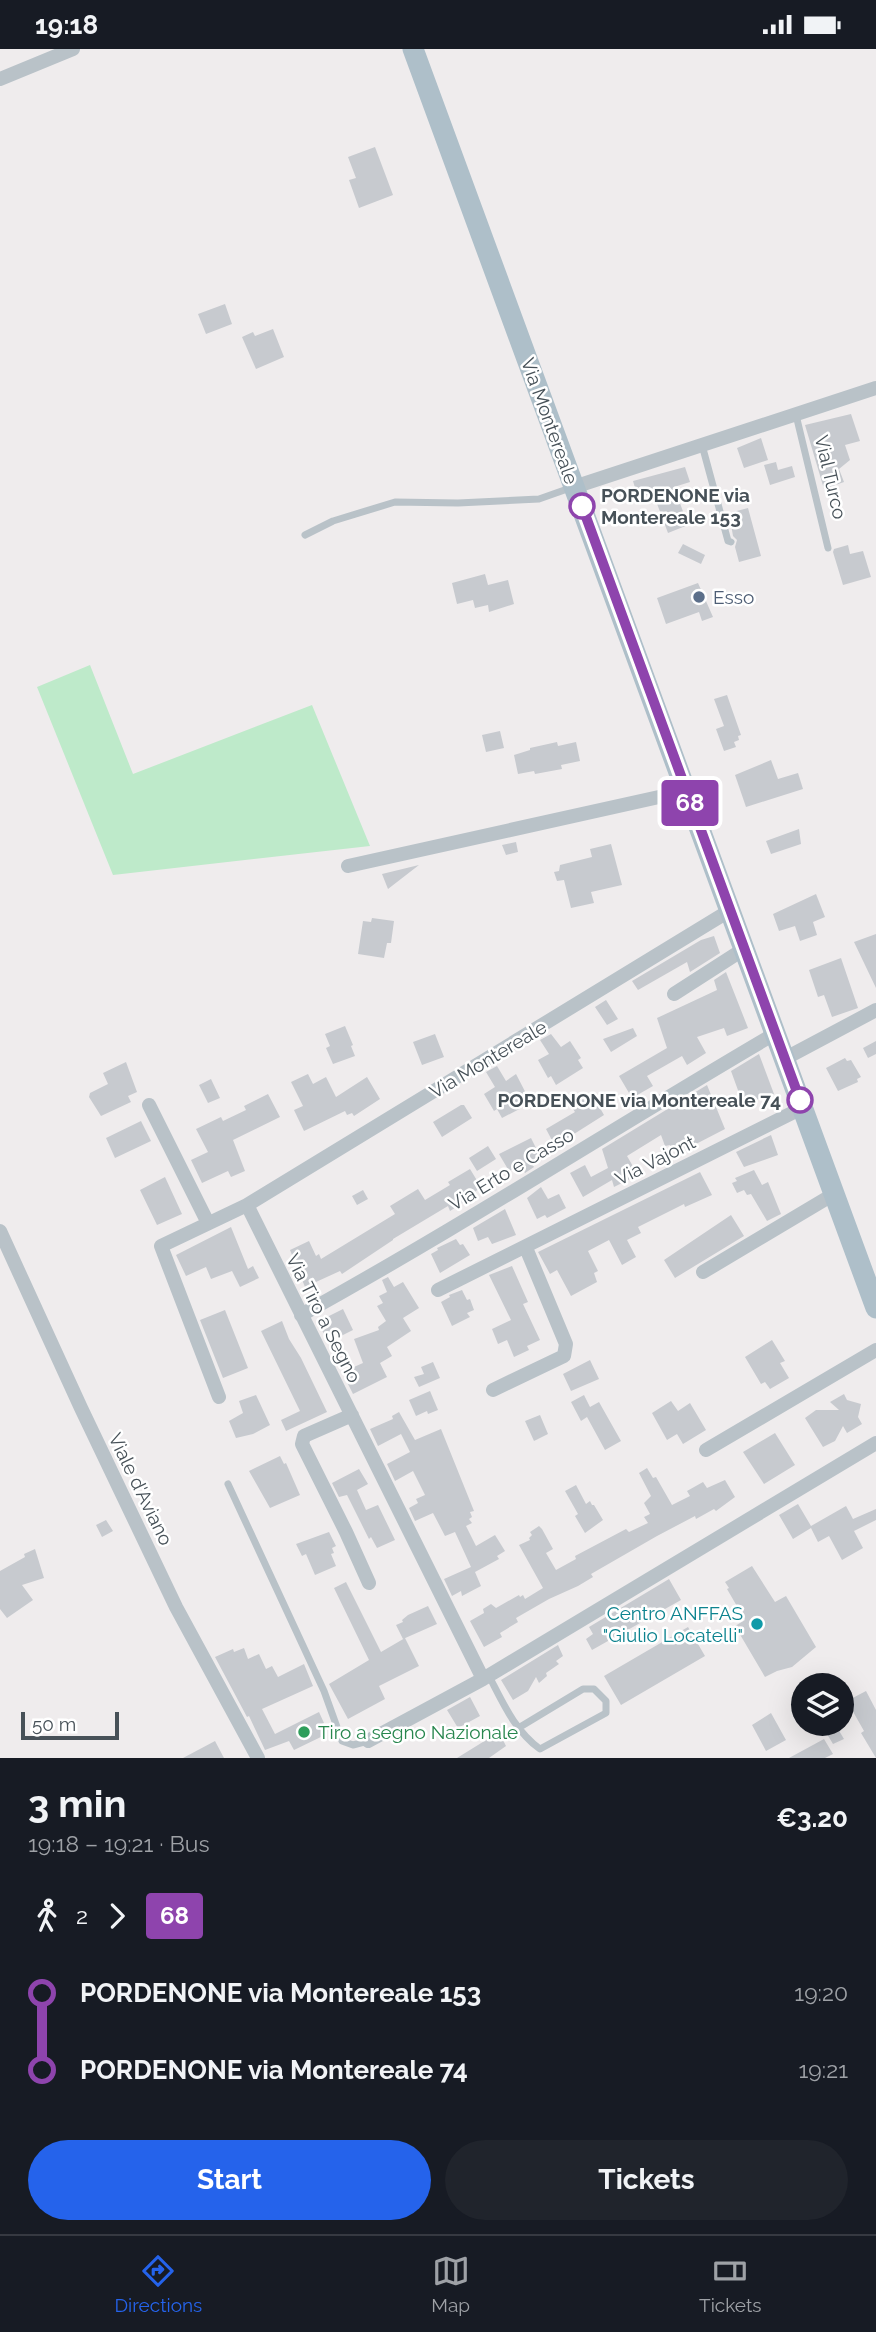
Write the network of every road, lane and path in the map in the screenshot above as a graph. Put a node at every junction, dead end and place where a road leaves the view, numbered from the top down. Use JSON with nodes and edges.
{"nodes":[{"id":1,"x":73,"y":49,"type":"edge"},
{"id":2,"x":413,"y":49,"type":"edge"},
{"id":3,"x":0,"y":79,"type":"edge"},
{"id":4,"x":876,"y":388,"type":"edge"},
{"id":5,"x":796,"y":414,"type":"junction"},
{"id":6,"x":702,"y":445,"type":"junction"},
{"id":7,"x":574,"y":487,"type":"junction"},
{"id":8,"x":305,"y":535,"type":"dead end"},
{"id":9,"x":731,"y":542,"type":"dead end"},
{"id":10,"x":828,"y":548,"type":"dead end"},
{"id":11,"x":686,"y":791,"type":"junction"},
{"id":12,"x":348,"y":866,"type":"dead end"},
{"id":13,"x":729,"y":911,"type":"junction"},
{"id":14,"x":744,"y":949,"type":"junction"},
{"id":15,"x":674,"y":994,"type":"dead end"},
{"id":16,"x":876,"y":1010,"type":"edge"},
{"id":17,"x":776,"y":1033,"type":"junction"},
{"id":18,"x":784,"y":1059,"type":"junction"},
{"id":19,"x":149,"y":1105,"type":"dead end"},
{"id":20,"x":802,"y":1108,"type":"junction"},
{"id":21,"x":834,"y":1194,"type":"junction"},
{"id":22,"x":247,"y":1205,"type":"junction"},
{"id":23,"x":208,"y":1223,"type":"junction"},
{"id":24,"x":0,"y":1231,"type":"edge"},
{"id":25,"x":526,"y":1248,"type":"junction"},
{"id":26,"x":703,"y":1272,"type":"dead end"},
{"id":27,"x":438,"y":1290,"type":"dead end"},
{"id":28,"x":876,"y":1308,"type":"edge"},
{"id":29,"x":301,"y":1315,"type":"junction"},
{"id":30,"x":876,"y":1350,"type":"edge"},
{"id":31,"x":493,"y":1389,"type":"dead end"},
{"id":32,"x":219,"y":1397,"type":"dead end"},
{"id":33,"x":352,"y":1415,"type":"junction"},
{"id":34,"x":876,"y":1443,"type":"edge"},
{"id":35,"x":706,"y":1450,"type":"dead end"},
{"id":36,"x":228,"y":1484,"type":"dead end"},
{"id":37,"x":369,"y":1583,"type":"dead end"},
{"id":38,"x":486,"y":1677,"type":"junction"},
{"id":39,"x":520,"y":1727,"type":"junction"},
{"id":40,"x":368,"y":1741,"type":"joint"},
{"id":41,"x":258,"y":1758,"type":"edge"}],
"edges":[{"from":1,"to":3,"type":"street"},
{"from":2,"to":7,"type":"main road","name":"Via Montereale"},
{"from":4,"to":5,"type":"street","name":"Vial Turco"},
{"from":5,"to":6,"type":"street","name":"Vial Turco"},
{"from":5,"to":10,"type":"lane","name":"Vial Turco"},
{"from":6,"to":7,"type":"street","name":"Vial Turco"},
{"from":6,"to":9,"type":"lane"},
{"from":7,"to":8,"type":"lane"},
{"from":7,"to":11,"type":"main road","name":"Via Montereale"},
{"from":11,"to":12,"type":"street"},
{"from":11,"to":13,"type":"main road","name":"Via Montereale"},
{"from":13,"to":14,"type":"main road","name":"Via Montereale"},
{"from":13,"to":22,"type":"street","name":"Via Montereale"},
{"from":14,"to":15,"type":"street"},
{"from":14,"to":17,"type":"main road","name":"Via Montereale"},
{"from":16,"to":18,"type":"street"},
{"from":17,"to":18,"type":"main road","name":"Via Montereale"},
{"from":17,"to":29,"type":"street","name":"Via Erto e Casso"},
{"from":18,"to":20,"type":"main road","name":"Via Montereale"},
{"from":19,"to":23,"type":"street"},
{"from":20,"to":21,"type":"main road","name":"Via Montereale"},
{"from":20,"to":25,"type":"street","name":"Via Vajont"},
{"from":21,"to":26,"type":"street"},
{"from":21,"to":28,"type":"main road","name":"Via Montereale"},
{"from":22,"to":23,"type":"street"},
{"from":22,"to":29,"type":"street","name":"Via Tiro a Segno"},
{"from":23,"to":32,"type":"street"},
{"from":24,"to":41,"type":"street","name":"Viale d'Aviano"},
{"from":25,"to":27,"type":"street","name":"Via Vajont"},
{"from":25,"to":31,"type":"street"},
{"from":29,"to":33,"type":"street","name":"Via Tiro a Segno"},
{"from":30,"to":35,"type":"street"},
{"from":33,"to":37,"type":"street"},
{"from":33,"to":38,"type":"street","name":"Via Tiro a Segno"},
{"from":34,"to":38,"type":"street"},
{"from":36,"to":40,"type":"lane"},
{"from":38,"to":39,"type":"lane"},
{"from":38,"to":40,"type":"street"},
{"from":39,"to":39,"type":"lane"}]}
